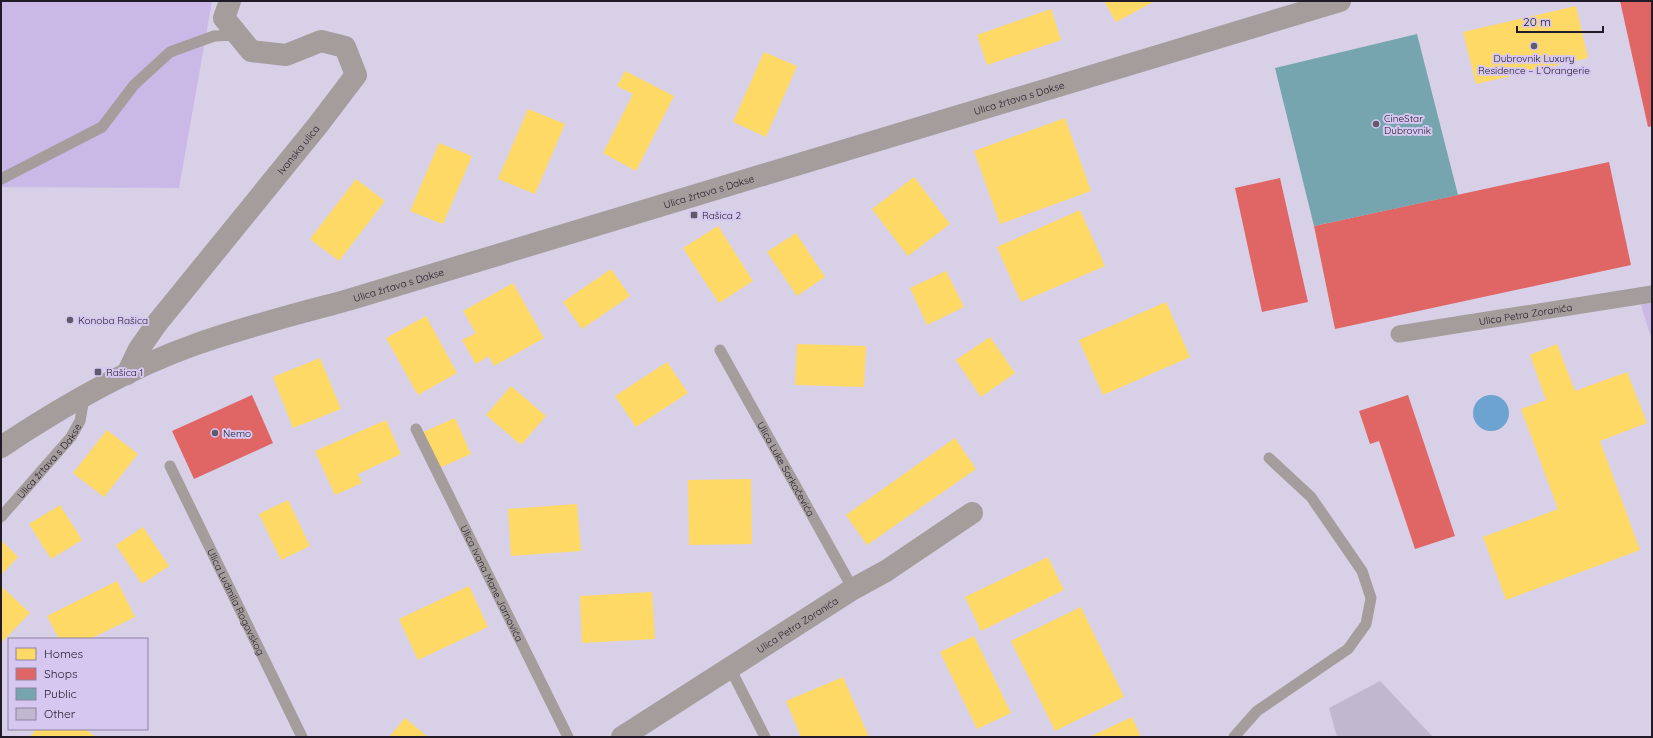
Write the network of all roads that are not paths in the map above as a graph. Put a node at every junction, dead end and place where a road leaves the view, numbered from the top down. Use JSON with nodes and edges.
{"nodes":[{"id":1,"x":230,"y":1,"type":"edge"},
{"id":2,"x":1340,"y":1,"type":"edge"},
{"id":3,"x":238,"y":35,"type":"junction"},
{"id":4,"x":1,"y":179,"type":"edge"},
{"id":5,"x":1652,"y":294,"type":"edge"},
{"id":6,"x":1398,"y":334,"type":"dead end"},
{"id":7,"x":720,"y":350,"type":"dead end"},
{"id":8,"x":127,"y":374,"type":"junction"},
{"id":9,"x":84,"y":398,"type":"junction"},
{"id":10,"x":416,"y":429,"type":"dead end"},
{"id":11,"x":1,"y":447,"type":"edge"},
{"id":12,"x":1270,"y":458,"type":"dead end"},
{"id":13,"x":170,"y":466,"type":"dead end"},
{"id":14,"x":972,"y":513,"type":"dead end"},
{"id":15,"x":1,"y":517,"type":"edge"},
{"id":16,"x":853,"y":589,"type":"junction"},
{"id":17,"x":730,"y":668,"type":"junction"},
{"id":18,"x":302,"y":737,"type":"edge"},
{"id":19,"x":568,"y":737,"type":"edge"},
{"id":20,"x":622,"y":737,"type":"edge"},
{"id":21,"x":765,"y":737,"type":"edge"},
{"id":22,"x":1234,"y":737,"type":"edge"}],
"edges":[{"from":1,"to":3,"type":"street","name":"Ivanska ulica"},
{"from":2,"to":8,"type":"street","name":"Ulica žrtava s Dakse"},
{"from":3,"to":4,"type":"lane"},
{"from":3,"to":8,"type":"street","name":"Ivanska ulica"},
{"from":5,"to":6,"type":"street","name":"Ulica Petra Zoranića"},
{"from":7,"to":16,"type":"lane","name":"Ulica Luke Sorkočevića"},
{"from":8,"to":9,"type":"street","name":"Ulica žrtava s Dakse"},
{"from":9,"to":11,"type":"street","name":"Ulica žrtava s Dakse"},
{"from":9,"to":15,"type":"lane","name":"Ulica žrtava s Dakse"},
{"from":10,"to":19,"type":"lane","name":"Ulica Ivana Mane Jarnovića"},
{"from":12,"to":22,"type":"lane"},
{"from":13,"to":18,"type":"lane","name":"Ulica Ludmila Rogovskog"},
{"from":14,"to":16,"type":"street","name":"Ulica Petra Zoranića"},
{"from":16,"to":17,"type":"street","name":"Ulica Petra Zoranića"},
{"from":17,"to":20,"type":"street","name":"Ulica Petra Zoranića"},
{"from":17,"to":21,"type":"lane"}]}
